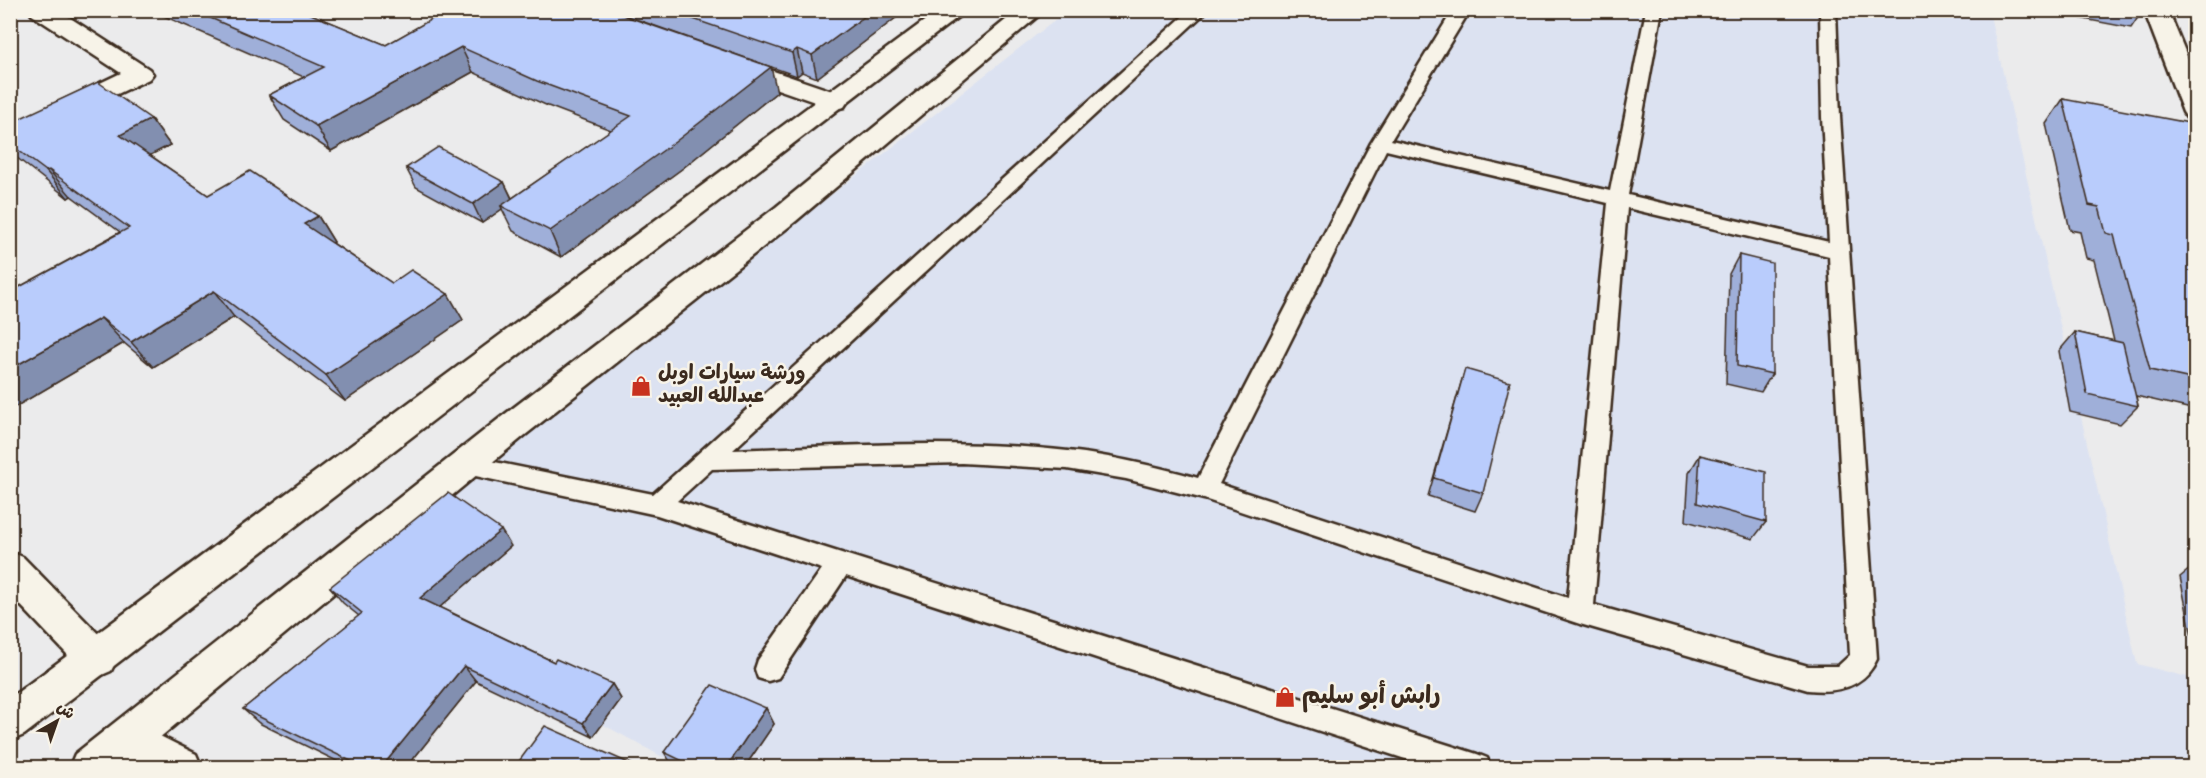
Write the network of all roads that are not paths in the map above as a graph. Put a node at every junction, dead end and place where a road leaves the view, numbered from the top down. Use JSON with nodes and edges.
{"nodes":[{"id":1,"x":41,"y":10,"type":"edge"},
{"id":2,"x":955,"y":10,"type":"edge"},
{"id":3,"x":1033,"y":10,"type":"edge"},
{"id":4,"x":1200,"y":10,"type":"edge"},
{"id":5,"x":1462,"y":10,"type":"edge"},
{"id":6,"x":1654,"y":10,"type":"edge"},
{"id":7,"x":1828,"y":10,"type":"edge"},
{"id":8,"x":2156,"y":10,"type":"edge"},
{"id":9,"x":711,"y":58,"type":"edge"},
{"id":10,"x":835,"y":101,"type":"junction"},
{"id":11,"x":2196,"y":112,"type":"edge"},
{"id":12,"x":10,"y":137,"type":"edge"},
{"id":13,"x":1380,"y":143,"type":"junction"},
{"id":14,"x":1618,"y":199,"type":"junction"},
{"id":15,"x":1839,"y":251,"type":"junction"},
{"id":16,"x":706,"y":460,"type":"junction"},
{"id":17,"x":465,"y":465,"type":"junction"},
{"id":18,"x":1204,"y":489,"type":"junction"},
{"id":19,"x":657,"y":505,"type":"junction"},
{"id":20,"x":840,"y":564,"type":"junction"},
{"id":21,"x":10,"y":568,"type":"edge"},
{"id":22,"x":1580,"y":613,"type":"junction"},
{"id":23,"x":97,"y":659,"type":"junction"},
{"id":24,"x":768,"y":669,"type":"dead end"},
{"id":25,"x":10,"y":722,"type":"edge"},
{"id":26,"x":128,"y":739,"type":"junction"},
{"id":27,"x":90,"y":768,"type":"edge"},
{"id":28,"x":181,"y":768,"type":"edge"},
{"id":29,"x":1477,"y":768,"type":"edge"}],
"edges":[{"from":1,"to":12,"type":"street"},
{"from":2,"to":10,"type":"street"},
{"from":3,"to":17,"type":"street"},
{"from":4,"to":16,"type":"lane"},
{"from":5,"to":13,"type":"lane"},
{"from":6,"to":14,"type":"lane"},
{"from":7,"to":15,"type":"lane"},
{"from":8,"to":11,"type":"street"},
{"from":9,"to":10,"type":"street"},
{"from":10,"to":23,"type":"street"},
{"from":13,"to":14,"type":"lane"},
{"from":13,"to":18,"type":"lane"},
{"from":14,"to":15,"type":"lane"},
{"from":14,"to":22,"type":"lane"},
{"from":15,"to":22,"type":"lane"},
{"from":16,"to":18,"type":"lane"},
{"from":16,"to":19,"type":"lane"},
{"from":17,"to":19,"type":"lane"},
{"from":17,"to":26,"type":"street"},
{"from":18,"to":22,"type":"lane"},
{"from":19,"to":20,"type":"lane"},
{"from":20,"to":24,"type":"lane"},
{"from":20,"to":29,"type":"lane"},
{"from":21,"to":23,"type":"street"},
{"from":23,"to":25,"type":"street"},
{"from":26,"to":27,"type":"street"},
{"from":26,"to":28,"type":"street"}]}
